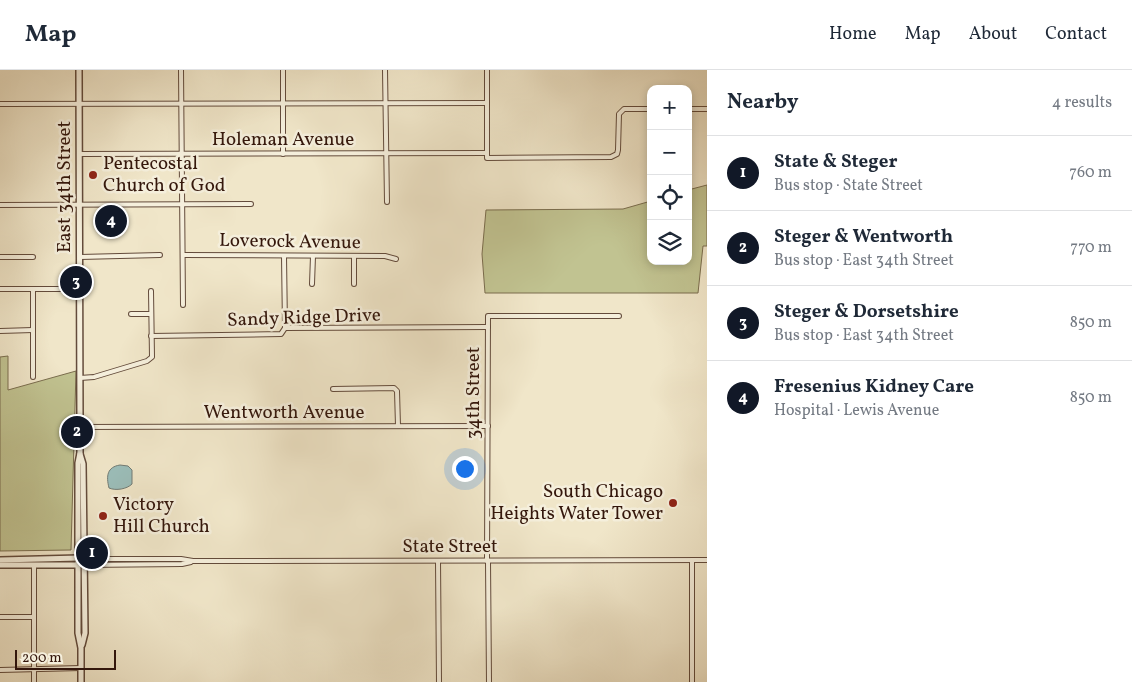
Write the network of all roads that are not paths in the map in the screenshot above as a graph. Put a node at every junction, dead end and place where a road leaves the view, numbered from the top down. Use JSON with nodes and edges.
{"nodes":[{"id":1,"x":79,"y":70,"type":"edge"},
{"id":2,"x":181,"y":70,"type":"edge"},
{"id":3,"x":283,"y":70,"type":"edge"},
{"id":4,"x":385,"y":70,"type":"edge"},
{"id":5,"x":487,"y":70,"type":"edge"},
{"id":6,"x":283,"y":103,"type":"junction"},
{"id":7,"x":385,"y":103,"type":"junction"},
{"id":8,"x":487,"y":103,"type":"junction"},
{"id":9,"x":0,"y":104,"type":"edge"},
{"id":10,"x":79,"y":104,"type":"junction"},
{"id":11,"x":181,"y":104,"type":"junction"},
{"id":12,"x":647,"y":109,"type":"edge"},
{"id":13,"x":692,"y":109,"type":"edge"},
{"id":14,"x":707,"y":109,"type":"edge"},
{"id":15,"x":487,"y":153,"type":"junction"},
{"id":16,"x":80,"y":154,"type":"junction"},
{"id":17,"x":181,"y":154,"type":"junction"},
{"id":18,"x":283,"y":154,"type":"junction"},
{"id":19,"x":386,"y":154,"type":"junction"},
{"id":20,"x":387,"y":202,"type":"dead end"},
{"id":21,"x":251,"y":204,"type":"dead end"},
{"id":22,"x":0,"y":205,"type":"edge"},
{"id":23,"x":80,"y":205,"type":"junction"},
{"id":24,"x":182,"y":205,"type":"junction"},
{"id":25,"x":183,"y":254,"type":"junction"},
{"id":26,"x":160,"y":255,"type":"dead end"},
{"id":27,"x":80,"y":256,"type":"junction"},
{"id":28,"x":284,"y":256,"type":"junction"},
{"id":29,"x":313,"y":256,"type":"junction"},
{"id":30,"x":354,"y":256,"type":"junction"},
{"id":31,"x":0,"y":257,"type":"edge"},
{"id":32,"x":33,"y":257,"type":"dead end"},
{"id":33,"x":396,"y":259,"type":"dead end"},
{"id":34,"x":312,"y":284,"type":"dead end"},
{"id":35,"x":354,"y":284,"type":"dead end"},
{"id":36,"x":0,"y":289,"type":"edge"},
{"id":37,"x":33,"y":289,"type":"junction"},
{"id":38,"x":80,"y":289,"type":"junction"},
{"id":39,"x":151,"y":291,"type":"dead end"},
{"id":40,"x":183,"y":305,"type":"dead end"},
{"id":41,"x":131,"y":314,"type":"dead end"},
{"id":42,"x":151,"y":314,"type":"junction"},
{"id":43,"x":619,"y":316,"type":"dead end"},
{"id":44,"x":488,"y":327,"type":"junction"},
{"id":45,"x":285,"y":328,"type":"junction"},
{"id":46,"x":33,"y":330,"type":"junction"},
{"id":47,"x":0,"y":331,"type":"edge"},
{"id":48,"x":151,"y":336,"type":"junction"},
{"id":49,"x":33,"y":377,"type":"dead end"},
{"id":50,"x":80,"y":378,"type":"junction"},
{"id":51,"x":333,"y":388,"type":"dead end"},
{"id":52,"x":398,"y":426,"type":"junction"},
{"id":53,"x":488,"y":426,"type":"junction"},
{"id":54,"x":80,"y":427,"type":"junction"},
{"id":55,"x":80,"y":454,"type":"junction"},
{"id":56,"x":78,"y":558,"type":"junction"},
{"id":57,"x":84,"y":558,"type":"junction"},
{"id":58,"x":0,"y":560,"type":"edge"},
{"id":59,"x":692,"y":560,"type":"junction"},
{"id":60,"x":707,"y":560,"type":"edge"},
{"id":61,"x":438,"y":561,"type":"junction"},
{"id":62,"x":488,"y":561,"type":"junction"},
{"id":63,"x":193,"y":562,"type":"junction"},
{"id":64,"x":0,"y":565,"type":"edge"},
{"id":65,"x":34,"y":565,"type":"junction"},
{"id":66,"x":78,"y":565,"type":"junction"},
{"id":67,"x":84,"y":565,"type":"junction"},
{"id":68,"x":0,"y":617,"type":"edge"},
{"id":69,"x":33,"y":617,"type":"junction"},
{"id":70,"x":81,"y":648,"type":"junction"},
{"id":71,"x":81,"y":668,"type":"junction"},
{"id":72,"x":0,"y":670,"type":"edge"},
{"id":73,"x":34,"y":670,"type":"junction"},
{"id":74,"x":34,"y":682,"type":"edge"},
{"id":75,"x":81,"y":682,"type":"edge"},
{"id":76,"x":438,"y":682,"type":"edge"},
{"id":77,"x":488,"y":682,"type":"edge"},
{"id":78,"x":692,"y":682,"type":"edge"}],
"edges":[{"from":1,"to":10,"type":"street","name":"East 34th Street"},
{"from":2,"to":11,"type":"street"},
{"from":3,"to":6,"type":"street"},
{"from":4,"to":7,"type":"street"},
{"from":5,"to":8,"type":"street"},
{"from":6,"to":7,"type":"street"},
{"from":6,"to":11,"type":"street"},
{"from":6,"to":18,"type":"street"},
{"from":7,"to":8,"type":"street"},
{"from":7,"to":19,"type":"street"},
{"from":8,"to":15,"type":"street"},
{"from":9,"to":10,"type":"street"},
{"from":10,"to":11,"type":"street"},
{"from":10,"to":16,"type":"street","name":"East 34th Street"},
{"from":11,"to":17,"type":"street"},
{"from":12,"to":15,"type":"street"},
{"from":13,"to":14,"type":"street"},
{"from":15,"to":19,"type":"street","name":"Holeman Avenue"},
{"from":16,"to":17,"type":"street","name":"Holeman Avenue"},
{"from":16,"to":23,"type":"street","name":"East 34th Street"},
{"from":17,"to":18,"type":"street","name":"Holeman Avenue"},
{"from":17,"to":24,"type":"street"},
{"from":18,"to":19,"type":"street","name":"Holeman Avenue"},
{"from":19,"to":20,"type":"street"},
{"from":21,"to":24,"type":"street"},
{"from":22,"to":23,"type":"street"},
{"from":23,"to":24,"type":"street"},
{"from":23,"to":27,"type":"street","name":"East 34th Street"},
{"from":24,"to":25,"type":"street"},
{"from":25,"to":28,"type":"street","name":"Loverock Avenue"},
{"from":25,"to":40,"type":"street"},
{"from":26,"to":27,"type":"street"},
{"from":27,"to":38,"type":"street","name":"East 34th Street"},
{"from":28,"to":29,"type":"street","name":"Loverock Avenue"},
{"from":28,"to":45,"type":"street"},
{"from":29,"to":30,"type":"street","name":"Loverock Avenue"},
{"from":29,"to":34,"type":"street"},
{"from":30,"to":33,"type":"street","name":"Loverock Avenue"},
{"from":30,"to":35,"type":"street"},
{"from":31,"to":32,"type":"street"},
{"from":36,"to":37,"type":"street"},
{"from":37,"to":38,"type":"street"},
{"from":37,"to":46,"type":"street"},
{"from":38,"to":50,"type":"street","name":"East 34th Street"},
{"from":39,"to":42,"type":"street"},
{"from":41,"to":42,"type":"street"},
{"from":42,"to":48,"type":"street"},
{"from":43,"to":44,"type":"street","name":"34th Street"},
{"from":44,"to":45,"type":"street","name":"Sandy Ridge Drive"},
{"from":44,"to":53,"type":"street","name":"34th Street"},
{"from":45,"to":48,"type":"street","name":"Sandy Ridge Drive"},
{"from":46,"to":47,"type":"street"},
{"from":46,"to":49,"type":"street"},
{"from":48,"to":50,"type":"street"},
{"from":50,"to":54,"type":"street","name":"East 34th Street"},
{"from":51,"to":52,"type":"street"},
{"from":52,"to":53,"type":"street","name":"Wentworth Avenue"},
{"from":52,"to":54,"type":"street","name":"Wentworth Avenue"},
{"from":53,"to":62,"type":"street","name":"34th Street"},
{"from":54,"to":55,"type":"street","name":"East 34th Street"},
{"from":55,"to":56,"type":"street"},
{"from":55,"to":57,"type":"street"},
{"from":56,"to":57,"type":"street"},
{"from":56,"to":58,"type":"street"},
{"from":56,"to":66,"type":"street"},
{"from":57,"to":63,"type":"street","name":"State Street"},
{"from":57,"to":67,"type":"street"},
{"from":59,"to":60,"type":"street","name":"State Street"},
{"from":59,"to":62,"type":"street","name":"State Street"},
{"from":59,"to":78,"type":"street"},
{"from":61,"to":62,"type":"street","name":"State Street"},
{"from":61,"to":63,"type":"street","name":"State Street"},
{"from":61,"to":76,"type":"street"},
{"from":62,"to":77,"type":"street","name":"34th Street"},
{"from":63,"to":67,"type":"street","name":"State Street"},
{"from":64,"to":65,"type":"street"},
{"from":65,"to":66,"type":"street"},
{"from":65,"to":69,"type":"street"},
{"from":66,"to":67,"type":"street"},
{"from":66,"to":70,"type":"street"},
{"from":67,"to":70,"type":"street"},
{"from":68,"to":69,"type":"street"},
{"from":69,"to":73,"type":"street"},
{"from":70,"to":71,"type":"street"},
{"from":71,"to":73,"type":"street"},
{"from":71,"to":75,"type":"street"},
{"from":72,"to":73,"type":"street"},
{"from":73,"to":74,"type":"street"}]}
